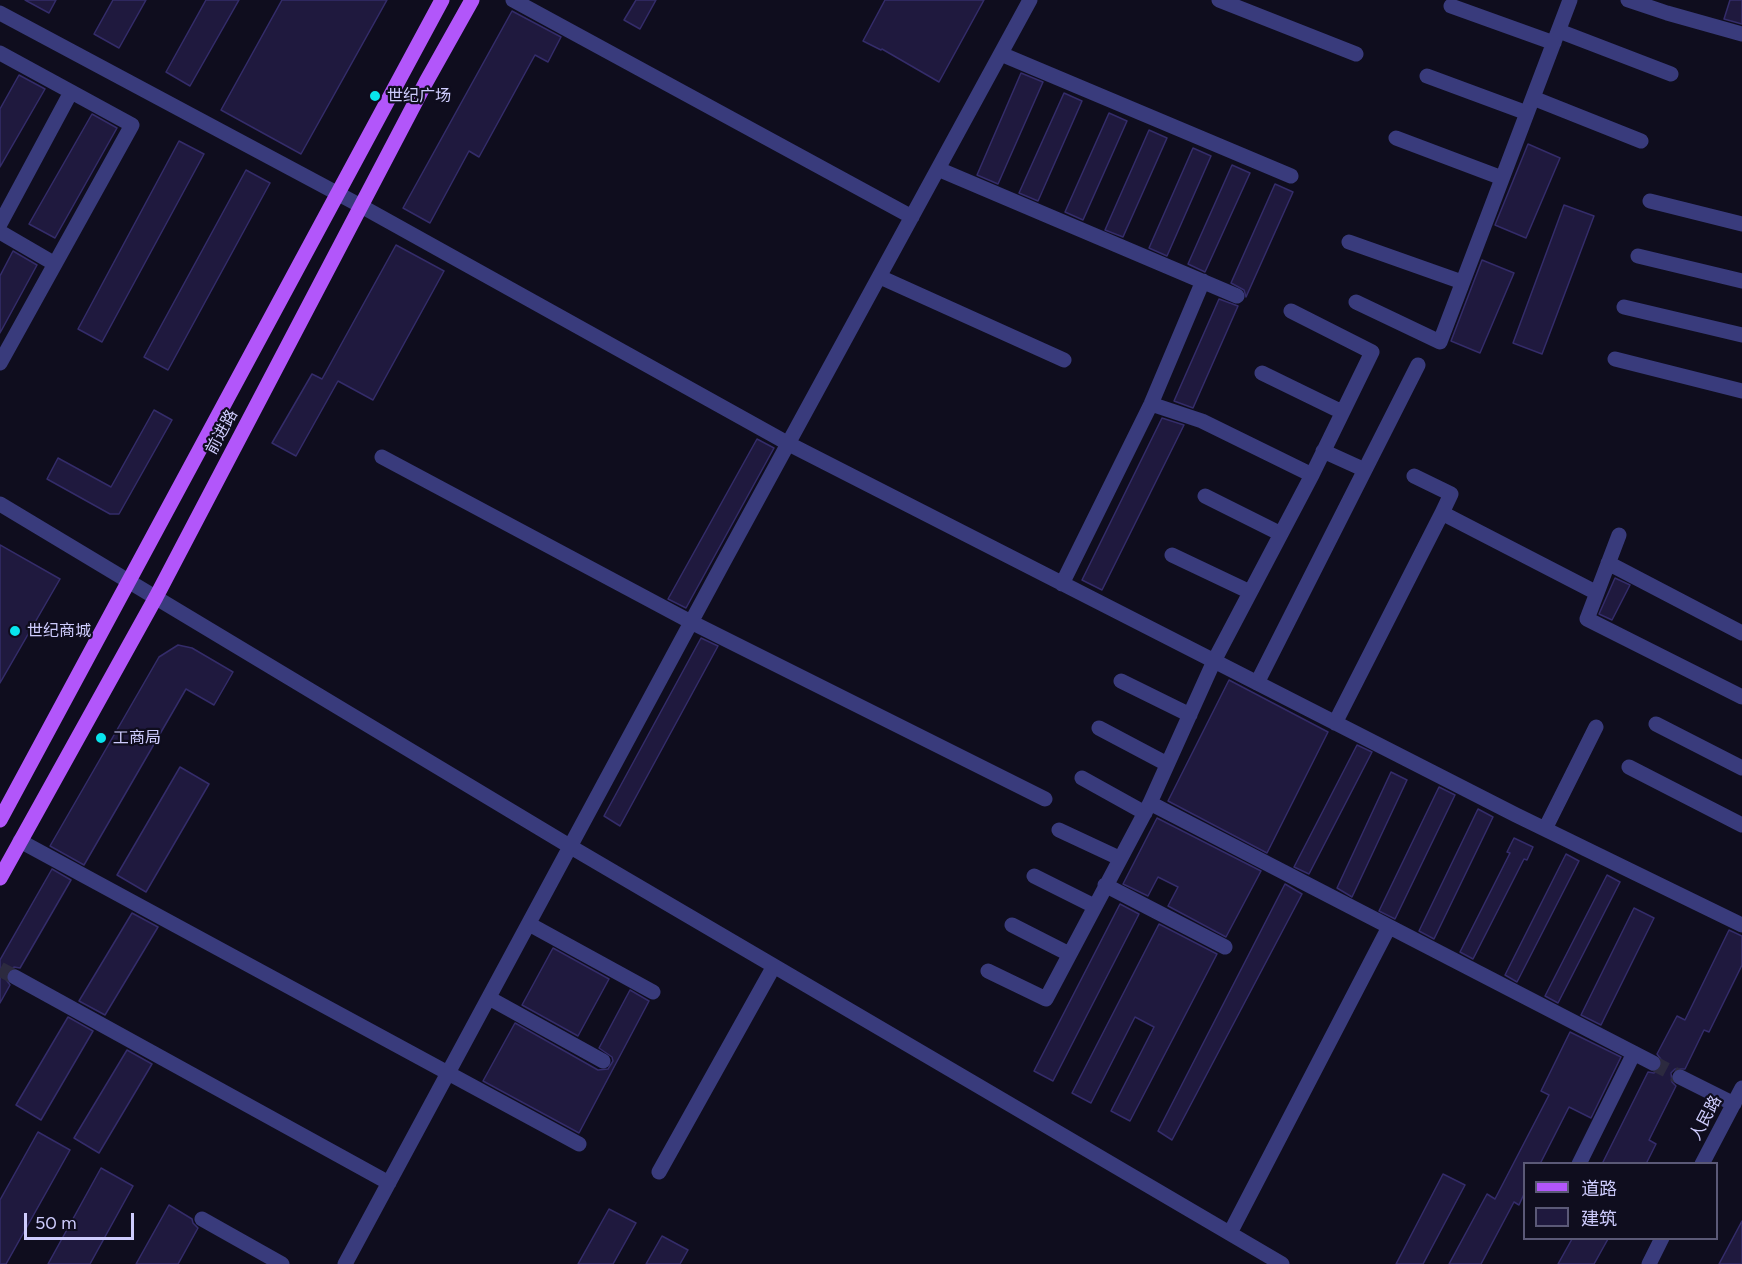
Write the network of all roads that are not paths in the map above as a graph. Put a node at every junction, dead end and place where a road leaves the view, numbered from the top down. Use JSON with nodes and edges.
{"nodes":[{"id":1,"x":442,"y":0,"type":"edge"},
{"id":2,"x":472,"y":0,"type":"edge"},
{"id":3,"x":513,"y":0,"type":"edge"},
{"id":4,"x":1030,"y":0,"type":"edge"},
{"id":5,"x":1219,"y":0,"type":"edge"},
{"id":6,"x":1570,"y":0,"type":"edge"},
{"id":7,"x":1628,"y":0,"type":"edge"},
{"id":8,"x":1450,"y":6,"type":"dead end"},
{"id":9,"x":0,"y":13,"type":"edge"},
{"id":10,"x":1742,"y":34,"type":"edge"},
{"id":11,"x":1556,"y":37,"type":"junction"},
{"id":12,"x":0,"y":53,"type":"edge"},
{"id":13,"x":1001,"y":54,"type":"junction"},
{"id":14,"x":1356,"y":54,"type":"dead end"},
{"id":15,"x":1671,"y":74,"type":"dead end"},
{"id":16,"x":1427,"y":76,"type":"dead end"},
{"id":17,"x":71,"y":92,"type":"junction"},
{"id":18,"x":1530,"y":106,"type":"junction"},
{"id":19,"x":1396,"y":138,"type":"dead end"},
{"id":20,"x":1641,"y":141,"type":"dead end"},
{"id":21,"x":938,"y":170,"type":"junction"},
{"id":22,"x":1292,"y":176,"type":"dead end"},
{"id":23,"x":1502,"y":178,"type":"junction"},
{"id":24,"x":338,"y":194,"type":"junction"},
{"id":25,"x":1650,"y":201,"type":"dead end"},
{"id":26,"x":361,"y":206,"type":"junction"},
{"id":27,"x":912,"y":217,"type":"junction"},
{"id":28,"x":0,"y":224,"type":"edge"},
{"id":29,"x":1742,"y":224,"type":"edge"},
{"id":30,"x":0,"y":232,"type":"edge"},
{"id":31,"x":1349,"y":242,"type":"dead end"},
{"id":32,"x":1638,"y":256,"type":"dead end"},
{"id":33,"x":55,"y":264,"type":"junction"},
{"id":34,"x":880,"y":277,"type":"junction"},
{"id":35,"x":1203,"y":281,"type":"junction"},
{"id":36,"x":1742,"y":281,"type":"edge"},
{"id":37,"x":1462,"y":282,"type":"junction"},
{"id":38,"x":1237,"y":296,"type":"dead end"},
{"id":39,"x":1356,"y":302,"type":"dead end"},
{"id":40,"x":1624,"y":308,"type":"dead end"},
{"id":41,"x":1291,"y":311,"type":"dead end"},
{"id":42,"x":1742,"y":336,"type":"edge"},
{"id":43,"x":1615,"y":359,"type":"dead end"},
{"id":44,"x":1064,"y":360,"type":"dead end"},
{"id":45,"x":0,"y":363,"type":"edge"},
{"id":46,"x":1418,"y":365,"type":"dead end"},
{"id":47,"x":1262,"y":373,"type":"dead end"},
{"id":48,"x":1742,"y":391,"type":"edge"},
{"id":49,"x":1151,"y":404,"type":"junction"},
{"id":50,"x":1342,"y":412,"type":"junction"},
{"id":51,"x":789,"y":444,"type":"junction"},
{"id":52,"x":1323,"y":451,"type":"junction"},
{"id":53,"x":382,"y":457,"type":"dead end"},
{"id":54,"x":1365,"y":470,"type":"junction"},
{"id":55,"x":1312,"y":475,"type":"junction"},
{"id":56,"x":1414,"y":476,"type":"dead end"},
{"id":57,"x":1205,"y":496,"type":"dead end"},
{"id":58,"x":0,"y":504,"type":"edge"},
{"id":59,"x":1442,"y":513,"type":"junction"},
{"id":60,"x":1281,"y":534,"type":"junction"},
{"id":61,"x":1619,"y":535,"type":"dead end"},
{"id":62,"x":1172,"y":555,"type":"dead end"},
{"id":63,"x":1608,"y":563,"type":"junction"},
{"id":64,"x":129,"y":581,"type":"junction"},
{"id":65,"x":1062,"y":584,"type":"junction"},
{"id":66,"x":1250,"y":592,"type":"junction"},
{"id":67,"x":1597,"y":593,"type":"junction"},
{"id":68,"x":156,"y":597,"type":"junction"},
{"id":69,"x":691,"y":622,"type":"junction"},
{"id":70,"x":1742,"y":633,"type":"edge"},
{"id":71,"x":1214,"y":661,"type":"junction"},
{"id":72,"x":1121,"y":681,"type":"dead end"},
{"id":73,"x":1257,"y":683,"type":"junction"},
{"id":74,"x":1742,"y":697,"type":"edge"},
{"id":75,"x":1190,"y":715,"type":"junction"},
{"id":76,"x":1335,"y":723,"type":"junction"},
{"id":77,"x":1656,"y":724,"type":"dead end"},
{"id":78,"x":1596,"y":727,"type":"dead end"},
{"id":79,"x":1100,"y":729,"type":"dead end"},
{"id":80,"x":1167,"y":764,"type":"junction"},
{"id":81,"x":1629,"y":767,"type":"dead end"},
{"id":82,"x":1742,"y":768,"type":"edge"},
{"id":83,"x":1082,"y":778,"type":"dead end"},
{"id":84,"x":1045,"y":799,"type":"dead end"},
{"id":85,"x":1147,"y":808,"type":"junction"},
{"id":86,"x":0,"y":820,"type":"edge"},
{"id":87,"x":1742,"y":825,"type":"edge"},
{"id":88,"x":1545,"y":829,"type":"junction"},
{"id":89,"x":1059,"y":830,"type":"dead end"},
{"id":90,"x":20,"y":841,"type":"junction"},
{"id":91,"x":571,"y":847,"type":"junction"},
{"id":92,"x":1119,"y":858,"type":"junction"},
{"id":93,"x":1034,"y":876,"type":"dead end"},
{"id":94,"x":0,"y":878,"type":"edge"},
{"id":95,"x":1105,"y":885,"type":"junction"},
{"id":96,"x":1094,"y":906,"type":"junction"},
{"id":97,"x":529,"y":924,"type":"junction"},
{"id":98,"x":1012,"y":925,"type":"dead end"},
{"id":99,"x":1742,"y":925,"type":"edge"},
{"id":100,"x":1389,"y":927,"type":"junction"},
{"id":101,"x":1225,"y":948,"type":"dead end"},
{"id":102,"x":1069,"y":954,"type":"junction"},
{"id":103,"x":774,"y":966,"type":"junction"},
{"id":104,"x":988,"y":971,"type":"dead end"},
{"id":105,"x":15,"y":977,"type":"tunnel mouth"},
{"id":106,"x":653,"y":992,"type":"dead end"},
{"id":107,"x":489,"y":998,"type":"junction"},
{"id":108,"x":1634,"y":1053,"type":"junction"},
{"id":109,"x":603,"y":1062,"type":"dead end"},
{"id":110,"x":1653,"y":1063,"type":"tunnel mouth"},
{"id":111,"x":448,"y":1074,"type":"junction"},
{"id":112,"x":1680,"y":1077,"type":"tunnel mouth"},
{"id":113,"x":1742,"y":1088,"type":"edge"},
{"id":114,"x":1734,"y":1104,"type":"junction"},
{"id":115,"x":579,"y":1144,"type":"dead end"},
{"id":116,"x":1580,"y":1162,"type":"edge"},
{"id":117,"x":1703,"y":1162,"type":"edge"},
{"id":118,"x":659,"y":1172,"type":"dead end"},
{"id":119,"x":389,"y":1182,"type":"junction"},
{"id":120,"x":202,"y":1219,"type":"dead end"},
{"id":121,"x":1230,"y":1233,"type":"junction"},
{"id":122,"x":1661,"y":1240,"type":"edge"},
{"id":123,"x":282,"y":1264,"type":"edge"},
{"id":124,"x":345,"y":1264,"type":"edge"},
{"id":125,"x":1282,"y":1264,"type":"edge"},
{"id":126,"x":1649,"y":1264,"type":"edge"}],
"edges":[{"from":1,"to":24,"type":"main road","name":"前进路"},
{"from":2,"to":26,"type":"main road","name":"前进路"},
{"from":3,"to":27,"type":"street"},
{"from":4,"to":13,"type":"street"},
{"from":5,"to":14,"type":"street"},
{"from":6,"to":11,"type":"street"},
{"from":7,"to":10,"type":"street"},
{"from":8,"to":11,"type":"street"},
{"from":9,"to":24,"type":"street"},
{"from":11,"to":15,"type":"street"},
{"from":11,"to":18,"type":"street"},
{"from":12,"to":17,"type":"street"},
{"from":13,"to":21,"type":"street"},
{"from":13,"to":22,"type":"street"},
{"from":16,"to":18,"type":"street"},
{"from":17,"to":28,"type":"street"},
{"from":17,"to":33,"type":"street"},
{"from":18,"to":20,"type":"street"},
{"from":18,"to":23,"type":"street"},
{"from":19,"to":23,"type":"street"},
{"from":21,"to":27,"type":"street"},
{"from":21,"to":35,"type":"street"},
{"from":23,"to":37,"type":"street"},
{"from":24,"to":26,"type":"street"},
{"from":24,"to":64,"type":"main road","name":"前进路"},
{"from":25,"to":29,"type":"street"},
{"from":26,"to":51,"type":"street"},
{"from":26,"to":68,"type":"main road","name":"前进路"},
{"from":27,"to":34,"type":"street"},
{"from":30,"to":33,"type":"street"},
{"from":31,"to":37,"type":"street"},
{"from":32,"to":36,"type":"street"},
{"from":33,"to":45,"type":"street"},
{"from":34,"to":44,"type":"street"},
{"from":34,"to":51,"type":"street"},
{"from":35,"to":38,"type":"street"},
{"from":35,"to":49,"type":"street"},
{"from":37,"to":39,"type":"street"},
{"from":40,"to":42,"type":"street"},
{"from":41,"to":50,"type":"street"},
{"from":43,"to":48,"type":"street"},
{"from":46,"to":54,"type":"street"},
{"from":47,"to":50,"type":"street"},
{"from":49,"to":55,"type":"street"},
{"from":49,"to":65,"type":"street"},
{"from":50,"to":52,"type":"street"},
{"from":51,"to":65,"type":"street"},
{"from":51,"to":69,"type":"street"},
{"from":52,"to":54,"type":"street"},
{"from":52,"to":55,"type":"street"},
{"from":53,"to":69,"type":"street"},
{"from":54,"to":73,"type":"street"},
{"from":55,"to":60,"type":"street"},
{"from":56,"to":59,"type":"street"},
{"from":57,"to":60,"type":"street"},
{"from":58,"to":64,"type":"street"},
{"from":59,"to":67,"type":"street"},
{"from":59,"to":76,"type":"street"},
{"from":60,"to":66,"type":"street"},
{"from":61,"to":63,"type":"street"},
{"from":62,"to":66,"type":"street"},
{"from":63,"to":67,"type":"street"},
{"from":63,"to":70,"type":"street"},
{"from":64,"to":68,"type":"street"},
{"from":64,"to":86,"type":"main road","name":"前进路"},
{"from":65,"to":71,"type":"street"},
{"from":66,"to":71,"type":"street"},
{"from":67,"to":74,"type":"street"},
{"from":68,"to":90,"type":"main road","name":"前进路"},
{"from":68,"to":91,"type":"street"},
{"from":69,"to":84,"type":"street"},
{"from":69,"to":91,"type":"street"},
{"from":71,"to":73,"type":"street"},
{"from":71,"to":75,"type":"street"},
{"from":72,"to":75,"type":"street"},
{"from":73,"to":76,"type":"street"},
{"from":75,"to":80,"type":"street"},
{"from":76,"to":88,"type":"street"},
{"from":77,"to":82,"type":"street"},
{"from":78,"to":88,"type":"street"},
{"from":79,"to":80,"type":"street"},
{"from":80,"to":85,"type":"street"},
{"from":81,"to":87,"type":"street"},
{"from":83,"to":85,"type":"street"},
{"from":85,"to":92,"type":"street"},
{"from":85,"to":100,"type":"street"},
{"from":88,"to":99,"type":"street"},
{"from":89,"to":92,"type":"street"},
{"from":90,"to":94,"type":"main road","name":"前进路"},
{"from":90,"to":111,"type":"street"},
{"from":91,"to":97,"type":"street"},
{"from":91,"to":103,"type":"street"},
{"from":92,"to":95,"type":"street"},
{"from":93,"to":96,"type":"street"},
{"from":95,"to":96,"type":"street"},
{"from":95,"to":101,"type":"street"},
{"from":96,"to":102,"type":"street"},
{"from":97,"to":106,"type":"street"},
{"from":97,"to":107,"type":"street"},
{"from":98,"to":102,"type":"street"},
{"from":100,"to":108,"type":"street"},
{"from":100,"to":121,"type":"street"},
{"from":102,"to":104,"type":"street"},
{"from":103,"to":118,"type":"street"},
{"from":103,"to":121,"type":"street"},
{"from":105,"to":119,"type":"street"},
{"from":107,"to":109,"type":"street"},
{"from":107,"to":111,"type":"street"},
{"from":108,"to":110,"type":"street"},
{"from":108,"to":116,"type":"street"},
{"from":111,"to":115,"type":"street"},
{"from":111,"to":119,"type":"street"},
{"from":112,"to":114,"type":"street"},
{"from":113,"to":114,"type":"street","name":"人民路"},
{"from":114,"to":117,"type":"street","name":"人民路"},
{"from":119,"to":124,"type":"street"},
{"from":120,"to":123,"type":"street"},
{"from":121,"to":125,"type":"street"},
{"from":122,"to":126,"type":"street"}]}
